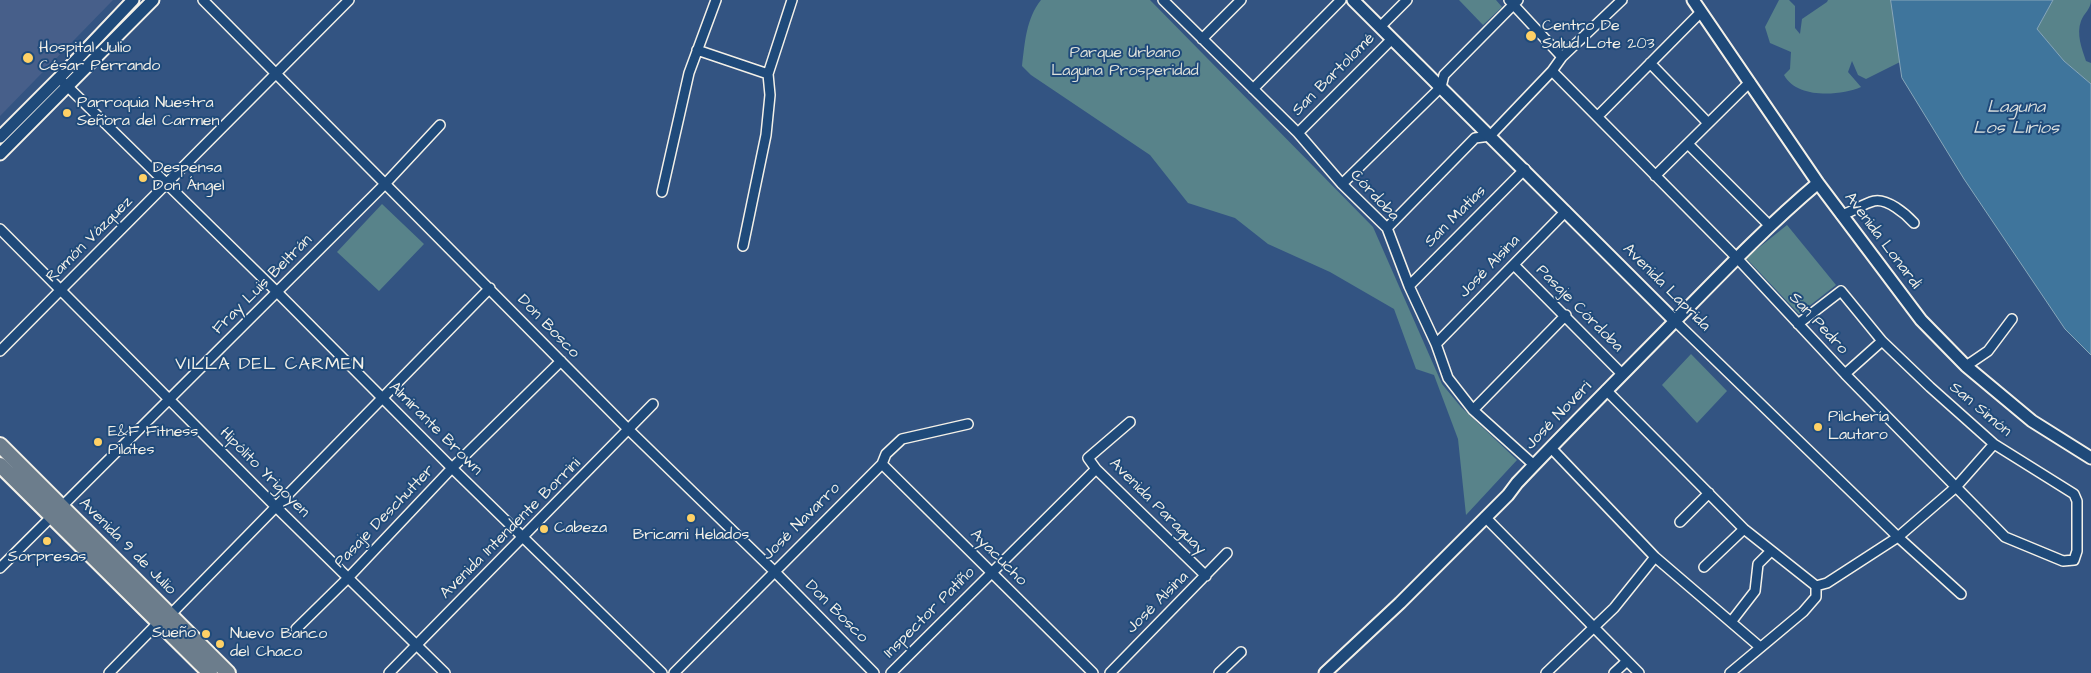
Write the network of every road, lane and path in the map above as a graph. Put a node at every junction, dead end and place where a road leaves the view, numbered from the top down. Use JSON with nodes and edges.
{"nodes":[{"id":1,"x":133,"y":0,"type":"edge"},
{"id":2,"x":153,"y":0,"type":"edge"},
{"id":3,"x":203,"y":0,"type":"edge"},
{"id":4,"x":349,"y":0,"type":"edge"},
{"id":5,"x":716,"y":0,"type":"edge"},
{"id":6,"x":792,"y":0,"type":"edge"},
{"id":7,"x":1162,"y":0,"type":"edge"},
{"id":8,"x":1241,"y":0,"type":"edge"},
{"id":9,"x":1341,"y":0,"type":"edge"},
{"id":10,"x":1353,"y":0,"type":"edge"},
{"id":11,"x":1407,"y":0,"type":"edge"},
{"id":12,"x":1622,"y":0,"type":"edge"},
{"id":13,"x":1693,"y":0,"type":"edge"},
{"id":14,"x":1513,"y":1,"type":"edge"},
{"id":15,"x":1701,"y":12,"type":"junction"},
{"id":16,"x":1380,"y":27,"type":"junction"},
{"id":17,"x":1202,"y":39,"type":"junction"},
{"id":18,"x":1392,"y":39,"type":"junction"},
{"id":19,"x":697,"y":50,"type":"junction"},
{"id":20,"x":1562,"y":57,"type":"junction"},
{"id":21,"x":1650,"y":63,"type":"junction"},
{"id":22,"x":1552,"y":71,"type":"junction"},
{"id":23,"x":768,"y":74,"type":"junction"},
{"id":24,"x":276,"y":75,"type":"junction"},
{"id":25,"x":60,"y":78,"type":"junction"},
{"id":26,"x":1750,"y":82,"type":"junction"},
{"id":27,"x":68,"y":87,"type":"junction"},
{"id":28,"x":1441,"y":87,"type":"junction"},
{"id":29,"x":1253,"y":89,"type":"junction"},
{"id":30,"x":1598,"y":116,"type":"junction"},
{"id":31,"x":1708,"y":123,"type":"junction"},
{"id":32,"x":440,"y":125,"type":"dead end"},
{"id":33,"x":1298,"y":133,"type":"junction"},
{"id":34,"x":1490,"y":136,"type":"junction"},
{"id":35,"x":0,"y":137,"type":"edge"},
{"id":36,"x":1688,"y":144,"type":"junction"},
{"id":37,"x":0,"y":154,"type":"edge"},
{"id":38,"x":1525,"y":169,"type":"junction"},
{"id":39,"x":1655,"y":176,"type":"junction"},
{"id":40,"x":167,"y":183,"type":"junction"},
{"id":41,"x":1818,"y":183,"type":"junction"},
{"id":42,"x":385,"y":184,"type":"junction"},
{"id":43,"x":1342,"y":184,"type":"junction"},
{"id":44,"x":662,"y":192,"type":"dead end"},
{"id":45,"x":1566,"y":211,"type":"junction"},
{"id":46,"x":1841,"y":215,"type":"junction"},
{"id":47,"x":1914,"y":224,"type":"dead end"},
{"id":48,"x":1770,"y":226,"type":"junction"},
{"id":49,"x":1387,"y":228,"type":"junction"},
{"id":50,"x":0,"y":229,"type":"edge"},
{"id":51,"x":743,"y":246,"type":"dead end"},
{"id":52,"x":1736,"y":258,"type":"junction"},
{"id":53,"x":1514,"y":265,"type":"junction"},
{"id":54,"x":1409,"y":286,"type":"junction"},
{"id":55,"x":490,"y":288,"type":"junction"},
{"id":56,"x":60,"y":290,"type":"junction"},
{"id":57,"x":277,"y":292,"type":"junction"},
{"id":58,"x":1566,"y":315,"type":"junction"},
{"id":59,"x":2012,"y":319,"type":"dead end"},
{"id":60,"x":1675,"y":321,"type":"junction"},
{"id":61,"x":1798,"y":324,"type":"junction"},
{"id":62,"x":1882,"y":340,"type":"junction"},
{"id":63,"x":1436,"y":344,"type":"junction"},
{"id":64,"x":0,"y":352,"type":"edge"},
{"id":65,"x":560,"y":361,"type":"junction"},
{"id":66,"x":1966,"y":366,"type":"junction"},
{"id":67,"x":1622,"y":374,"type":"junction"},
{"id":68,"x":1845,"y":374,"type":"junction"},
{"id":69,"x":1606,"y":390,"type":"junction"},
{"id":70,"x":383,"y":398,"type":"junction"},
{"id":71,"x":168,"y":399,"type":"junction"},
{"id":72,"x":653,"y":404,"type":"dead end"},
{"id":73,"x":1473,"y":410,"type":"junction"},
{"id":74,"x":1130,"y":422,"type":"dead end"},
{"id":75,"x":968,"y":424,"type":"dead end"},
{"id":76,"x":629,"y":430,"type":"junction"},
{"id":77,"x":1994,"y":444,"type":"junction"},
{"id":78,"x":0,"y":445,"type":"edge"},
{"id":79,"x":1551,"y":448,"type":"junction"},
{"id":80,"x":2091,"y":458,"type":"edge"},
{"id":81,"x":882,"y":464,"type":"junction"},
{"id":82,"x":1534,"y":465,"type":"junction"},
{"id":83,"x":0,"y":466,"type":"edge"},
{"id":84,"x":452,"y":468,"type":"junction"},
{"id":85,"x":1096,"y":469,"type":"junction"},
{"id":86,"x":1956,"y":487,"type":"junction"},
{"id":87,"x":1709,"y":494,"type":"junction"},
{"id":88,"x":62,"y":506,"type":"junction"},
{"id":89,"x":276,"y":507,"type":"junction"},
{"id":90,"x":51,"y":517,"type":"junction"},
{"id":91,"x":1485,"y":517,"type":"junction"},
{"id":92,"x":1680,"y":522,"type":"dead end"},
{"id":93,"x":1744,"y":529,"type":"junction"},
{"id":94,"x":524,"y":537,"type":"junction"},
{"id":95,"x":1898,"y":537,"type":"junction"},
{"id":96,"x":1771,"y":551,"type":"junction"},
{"id":97,"x":2077,"y":551,"type":"joint"},
{"id":98,"x":1227,"y":553,"type":"dead end"},
{"id":99,"x":1655,"y":557,"type":"junction"},
{"id":100,"x":1704,"y":567,"type":"dead end"},
{"id":101,"x":0,"y":568,"type":"edge"},
{"id":102,"x":774,"y":571,"type":"junction"},
{"id":103,"x":992,"y":573,"type":"junction"},
{"id":104,"x":1206,"y":576,"type":"junction"},
{"id":105,"x":348,"y":578,"type":"junction"},
{"id":106,"x":1816,"y":586,"type":"junction"},
{"id":107,"x":1961,"y":594,"type":"dead end"},
{"id":108,"x":164,"y":618,"type":"junction"},
{"id":109,"x":1731,"y":622,"type":"junction"},
{"id":110,"x":1594,"y":626,"type":"junction"},
{"id":111,"x":296,"y":629,"type":"dead end"},
{"id":112,"x":417,"y":645,"type":"junction"},
{"id":113,"x":1760,"y":647,"type":"junction"},
{"id":114,"x":1241,"y":652,"type":"dead end"},
{"id":115,"x":1627,"y":660,"type":"junction"},
{"id":116,"x":108,"y":673,"type":"edge"},
{"id":117,"x":210,"y":673,"type":"edge"},
{"id":118,"x":228,"y":673,"type":"edge"},
{"id":119,"x":389,"y":673,"type":"edge"},
{"id":120,"x":445,"y":673,"type":"edge"},
{"id":121,"x":662,"y":673,"type":"edge"},
{"id":122,"x":674,"y":673,"type":"edge"},
{"id":123,"x":874,"y":673,"type":"edge"},
{"id":124,"x":891,"y":673,"type":"edge"},
{"id":125,"x":1093,"y":673,"type":"edge"},
{"id":126,"x":1110,"y":673,"type":"edge"},
{"id":127,"x":1219,"y":673,"type":"edge"},
{"id":128,"x":1325,"y":673,"type":"edge"},
{"id":129,"x":1546,"y":673,"type":"edge"},
{"id":130,"x":1614,"y":673,"type":"edge"},
{"id":131,"x":1639,"y":673,"type":"edge"},
{"id":132,"x":1730,"y":673,"type":"edge"}],
"edges":[{"from":1,"to":25,"type":"street"},
{"from":2,"to":27,"type":"street"},
{"from":3,"to":24,"type":"street","name":"Don Bosco"},
{"from":4,"to":24,"type":"street","name":"Ramón Vázquez"},
{"from":5,"to":19,"type":"street"},
{"from":6,"to":23,"type":"street"},
{"from":7,"to":17,"type":"street","name":"Córdoba"},
{"from":8,"to":17,"type":"street"},
{"from":9,"to":29,"type":"street"},
{"from":10,"to":16,"type":"street","name":"Avenida Laprida"},
{"from":11,"to":16,"type":"street","name":"San Bartolomé"},
{"from":12,"to":20,"type":"street"},
{"from":13,"to":15,"type":"street","name":"Avenida Lonardi"},
{"from":14,"to":20,"type":"street"},
{"from":14,"to":28,"type":"street"},
{"from":15,"to":21,"type":"street"},
{"from":15,"to":26,"type":"street","name":"Avenida Lonardi"},
{"from":16,"to":18,"type":"street","name":"Avenida Laprida"},
{"from":17,"to":29,"type":"street","name":"Córdoba"},
{"from":18,"to":28,"type":"street","name":"Avenida Laprida"},
{"from":18,"to":33,"type":"street","name":"San Bartolomé"},
{"from":19,"to":23,"type":"street"},
{"from":19,"to":44,"type":"street"},
{"from":20,"to":22,"type":"street"},
{"from":21,"to":30,"type":"street"},
{"from":21,"to":31,"type":"street"},
{"from":22,"to":30,"type":"street","name":"San Pedro"},
{"from":22,"to":34,"type":"street"},
{"from":23,"to":51,"type":"street"},
{"from":24,"to":40,"type":"street","name":"Ramón Vázquez"},
{"from":24,"to":42,"type":"street","name":"Don Bosco"},
{"from":25,"to":27,"type":"street","name":"Almirante Brown"},
{"from":25,"to":35,"type":"street"},
{"from":26,"to":31,"type":"street"},
{"from":26,"to":41,"type":"street","name":"Avenida Lonardi"},
{"from":27,"to":37,"type":"street"},
{"from":27,"to":40,"type":"street","name":"Almirante Brown"},
{"from":28,"to":34,"type":"street","name":"Avenida Laprida"},
{"from":28,"to":43,"type":"street"},
{"from":29,"to":33,"type":"street","name":"Córdoba"},
{"from":30,"to":39,"type":"street","name":"San Pedro"},
{"from":31,"to":36,"type":"street"},
{"from":32,"to":42,"type":"street","name":"Fray Luis Beltrán"},
{"from":33,"to":43,"type":"street","name":"Córdoba"},
{"from":34,"to":38,"type":"street","name":"Avenida Laprida"},
{"from":34,"to":49,"type":"street"},
{"from":36,"to":39,"type":"street"},
{"from":36,"to":48,"type":"street"},
{"from":38,"to":45,"type":"street","name":"Avenida Laprida"},
{"from":38,"to":54,"type":"street","name":"San Matías"},
{"from":39,"to":52,"type":"street","name":"San Pedro"},
{"from":40,"to":56,"type":"street","name":"Ramón Vázquez"},
{"from":40,"to":57,"type":"street","name":"Almirante Brown"},
{"from":41,"to":46,"type":"street","name":"Avenida Lonardi"},
{"from":41,"to":48,"type":"street","name":"José Noveri"},
{"from":42,"to":55,"type":"street","name":"Don Bosco"},
{"from":42,"to":57,"type":"street","name":"Fray Luis Beltrán"},
{"from":43,"to":49,"type":"street","name":"Córdoba"},
{"from":45,"to":53,"type":"street","name":"José Alsina"},
{"from":45,"to":60,"type":"street","name":"Avenida Laprida"},
{"from":46,"to":47,"type":"street"},
{"from":46,"to":66,"type":"street","name":"Avenida Lonardi"},
{"from":48,"to":52,"type":"street","name":"José Noveri"},
{"from":49,"to":54,"type":"street","name":"Córdoba"},
{"from":50,"to":56,"type":"street","name":"Hipólito Yrigoyen"},
{"from":52,"to":60,"type":"street","name":"José Noveri"},
{"from":52,"to":61,"type":"street","name":"San Pedro"},
{"from":53,"to":58,"type":"street","name":"Pasaje Córdoba"},
{"from":53,"to":63,"type":"street","name":"José Alsina"},
{"from":54,"to":63,"type":"street","name":"Córdoba"},
{"from":55,"to":65,"type":"street","name":"Don Bosco"},
{"from":55,"to":70,"type":"street"},
{"from":56,"to":64,"type":"street","name":"Ramón Vázquez"},
{"from":56,"to":71,"type":"street","name":"Hipólito Yrigoyen"},
{"from":57,"to":70,"type":"street","name":"Almirante Brown"},
{"from":57,"to":71,"type":"street","name":"Fray Luis Beltrán"},
{"from":58,"to":67,"type":"street","name":"Pasaje Córdoba"},
{"from":58,"to":73,"type":"street"},
{"from":59,"to":66,"type":"street"},
{"from":60,"to":67,"type":"street","name":"José Noveri"},
{"from":60,"to":95,"type":"street","name":"Avenida Laprida"},
{"from":61,"to":62,"type":"street","name":"San Simón"},
{"from":61,"to":68,"type":"street","name":"San Pedro"},
{"from":62,"to":68,"type":"street"},
{"from":62,"to":77,"type":"street","name":"San Simón"},
{"from":63,"to":73,"type":"street","name":"Córdoba"},
{"from":65,"to":76,"type":"street","name":"Don Bosco"},
{"from":65,"to":84,"type":"street","name":"Pasaje Deschutter"},
{"from":66,"to":80,"type":"street","name":"Avenida Lonardi"},
{"from":67,"to":69,"type":"street","name":"José Noveri"},
{"from":68,"to":86,"type":"street","name":"San Pedro"},
{"from":69,"to":79,"type":"street","name":"José Noveri"},
{"from":69,"to":87,"type":"street"},
{"from":70,"to":84,"type":"street","name":"Almirante Brown"},
{"from":70,"to":89,"type":"street"},
{"from":71,"to":88,"type":"street","name":"Fray Luis Beltrán"},
{"from":71,"to":89,"type":"street","name":"Hipólito Yrigoyen"},
{"from":72,"to":76,"type":"street","name":"Avenida Intendente Borrini"},
{"from":73,"to":82,"type":"street","name":"Córdoba"},
{"from":74,"to":85,"type":"street","name":"Avenida Paraguay"},
{"from":75,"to":81,"type":"street","name":"José Navarro"},
{"from":76,"to":94,"type":"street","name":"Avenida Intendente Borrini"},
{"from":76,"to":102,"type":"street","name":"Don Bosco"},
{"from":77,"to":86,"type":"street"},
{"from":77,"to":97,"type":"street","name":"San Simón"},
{"from":78,"to":88,"type":"main road","name":"Avenida 9 de Julio"},
{"from":79,"to":82,"type":"street","name":"José Noveri"},
{"from":79,"to":99,"type":"street"},
{"from":81,"to":102,"type":"street","name":"José Navarro"},
{"from":81,"to":103,"type":"street","name":"Ayacucho"},
{"from":82,"to":91,"type":"street","name":"José Noveri"},
{"from":83,"to":90,"type":"main road","name":"Avenida 9 de Julio"},
{"from":84,"to":94,"type":"street","name":"Almirante Brown"},
{"from":84,"to":105,"type":"street","name":"Pasaje Deschutter"},
{"from":85,"to":103,"type":"street","name":"Inspector Patiño"},
{"from":85,"to":104,"type":"street","name":"Avenida Paraguay"},
{"from":86,"to":95,"type":"street"},
{"from":86,"to":97,"type":"street","name":"San Pedro"},
{"from":87,"to":92,"type":"street"},
{"from":87,"to":93,"type":"street"},
{"from":88,"to":90,"type":"street","name":"Fray Luis Beltrán"},
{"from":88,"to":108,"type":"main road","name":"Avenida 9 de Julio"},
{"from":89,"to":105,"type":"street","name":"Hipólito Yrigoyen"},
{"from":89,"to":108,"type":"street"},
{"from":90,"to":101,"type":"street","name":"Fray Luis Beltrán"},
{"from":90,"to":108,"type":"main road","name":"Avenida 9 de Julio"},
{"from":91,"to":110,"type":"street"},
{"from":91,"to":128,"type":"street","name":"José Noveri"},
{"from":93,"to":96,"type":"street"},
{"from":93,"to":100,"type":"street"},
{"from":94,"to":112,"type":"street","name":"Avenida Intendente Borrini"},
{"from":94,"to":121,"type":"street","name":"Almirante Brown"},
{"from":95,"to":106,"type":"street"},
{"from":95,"to":107,"type":"street","name":"Avenida Laprida"},
{"from":96,"to":106,"type":"street"},
{"from":96,"to":109,"type":"street"},
{"from":98,"to":104,"type":"street","name":"José Alsina"},
{"from":99,"to":109,"type":"street"},
{"from":99,"to":110,"type":"street"},
{"from":102,"to":122,"type":"street","name":"José Navarro"},
{"from":102,"to":123,"type":"street","name":"Don Bosco"},
{"from":103,"to":124,"type":"street","name":"Inspector Patiño"},
{"from":103,"to":125,"type":"street","name":"Ayacucho"},
{"from":104,"to":126,"type":"street","name":"José Alsina"},
{"from":105,"to":111,"type":"street","name":"Pasaje Deschutter"},
{"from":105,"to":112,"type":"street","name":"Hipólito Yrigoyen"},
{"from":106,"to":113,"type":"street"},
{"from":108,"to":116,"type":"street"},
{"from":108,"to":117,"type":"main road","name":"Avenida 9 de Julio"},
{"from":108,"to":118,"type":"main road","name":"Avenida 9 de Julio"},
{"from":109,"to":113,"type":"street"},
{"from":110,"to":115,"type":"street"},
{"from":110,"to":129,"type":"street"},
{"from":112,"to":119,"type":"street","name":"Avenida Intendente Borrini"},
{"from":112,"to":120,"type":"street","name":"Hipólito Yrigoyen"},
{"from":113,"to":132,"type":"street"},
{"from":114,"to":127,"type":"street"},
{"from":115,"to":130,"type":"street"},
{"from":115,"to":131,"type":"street"}]}
